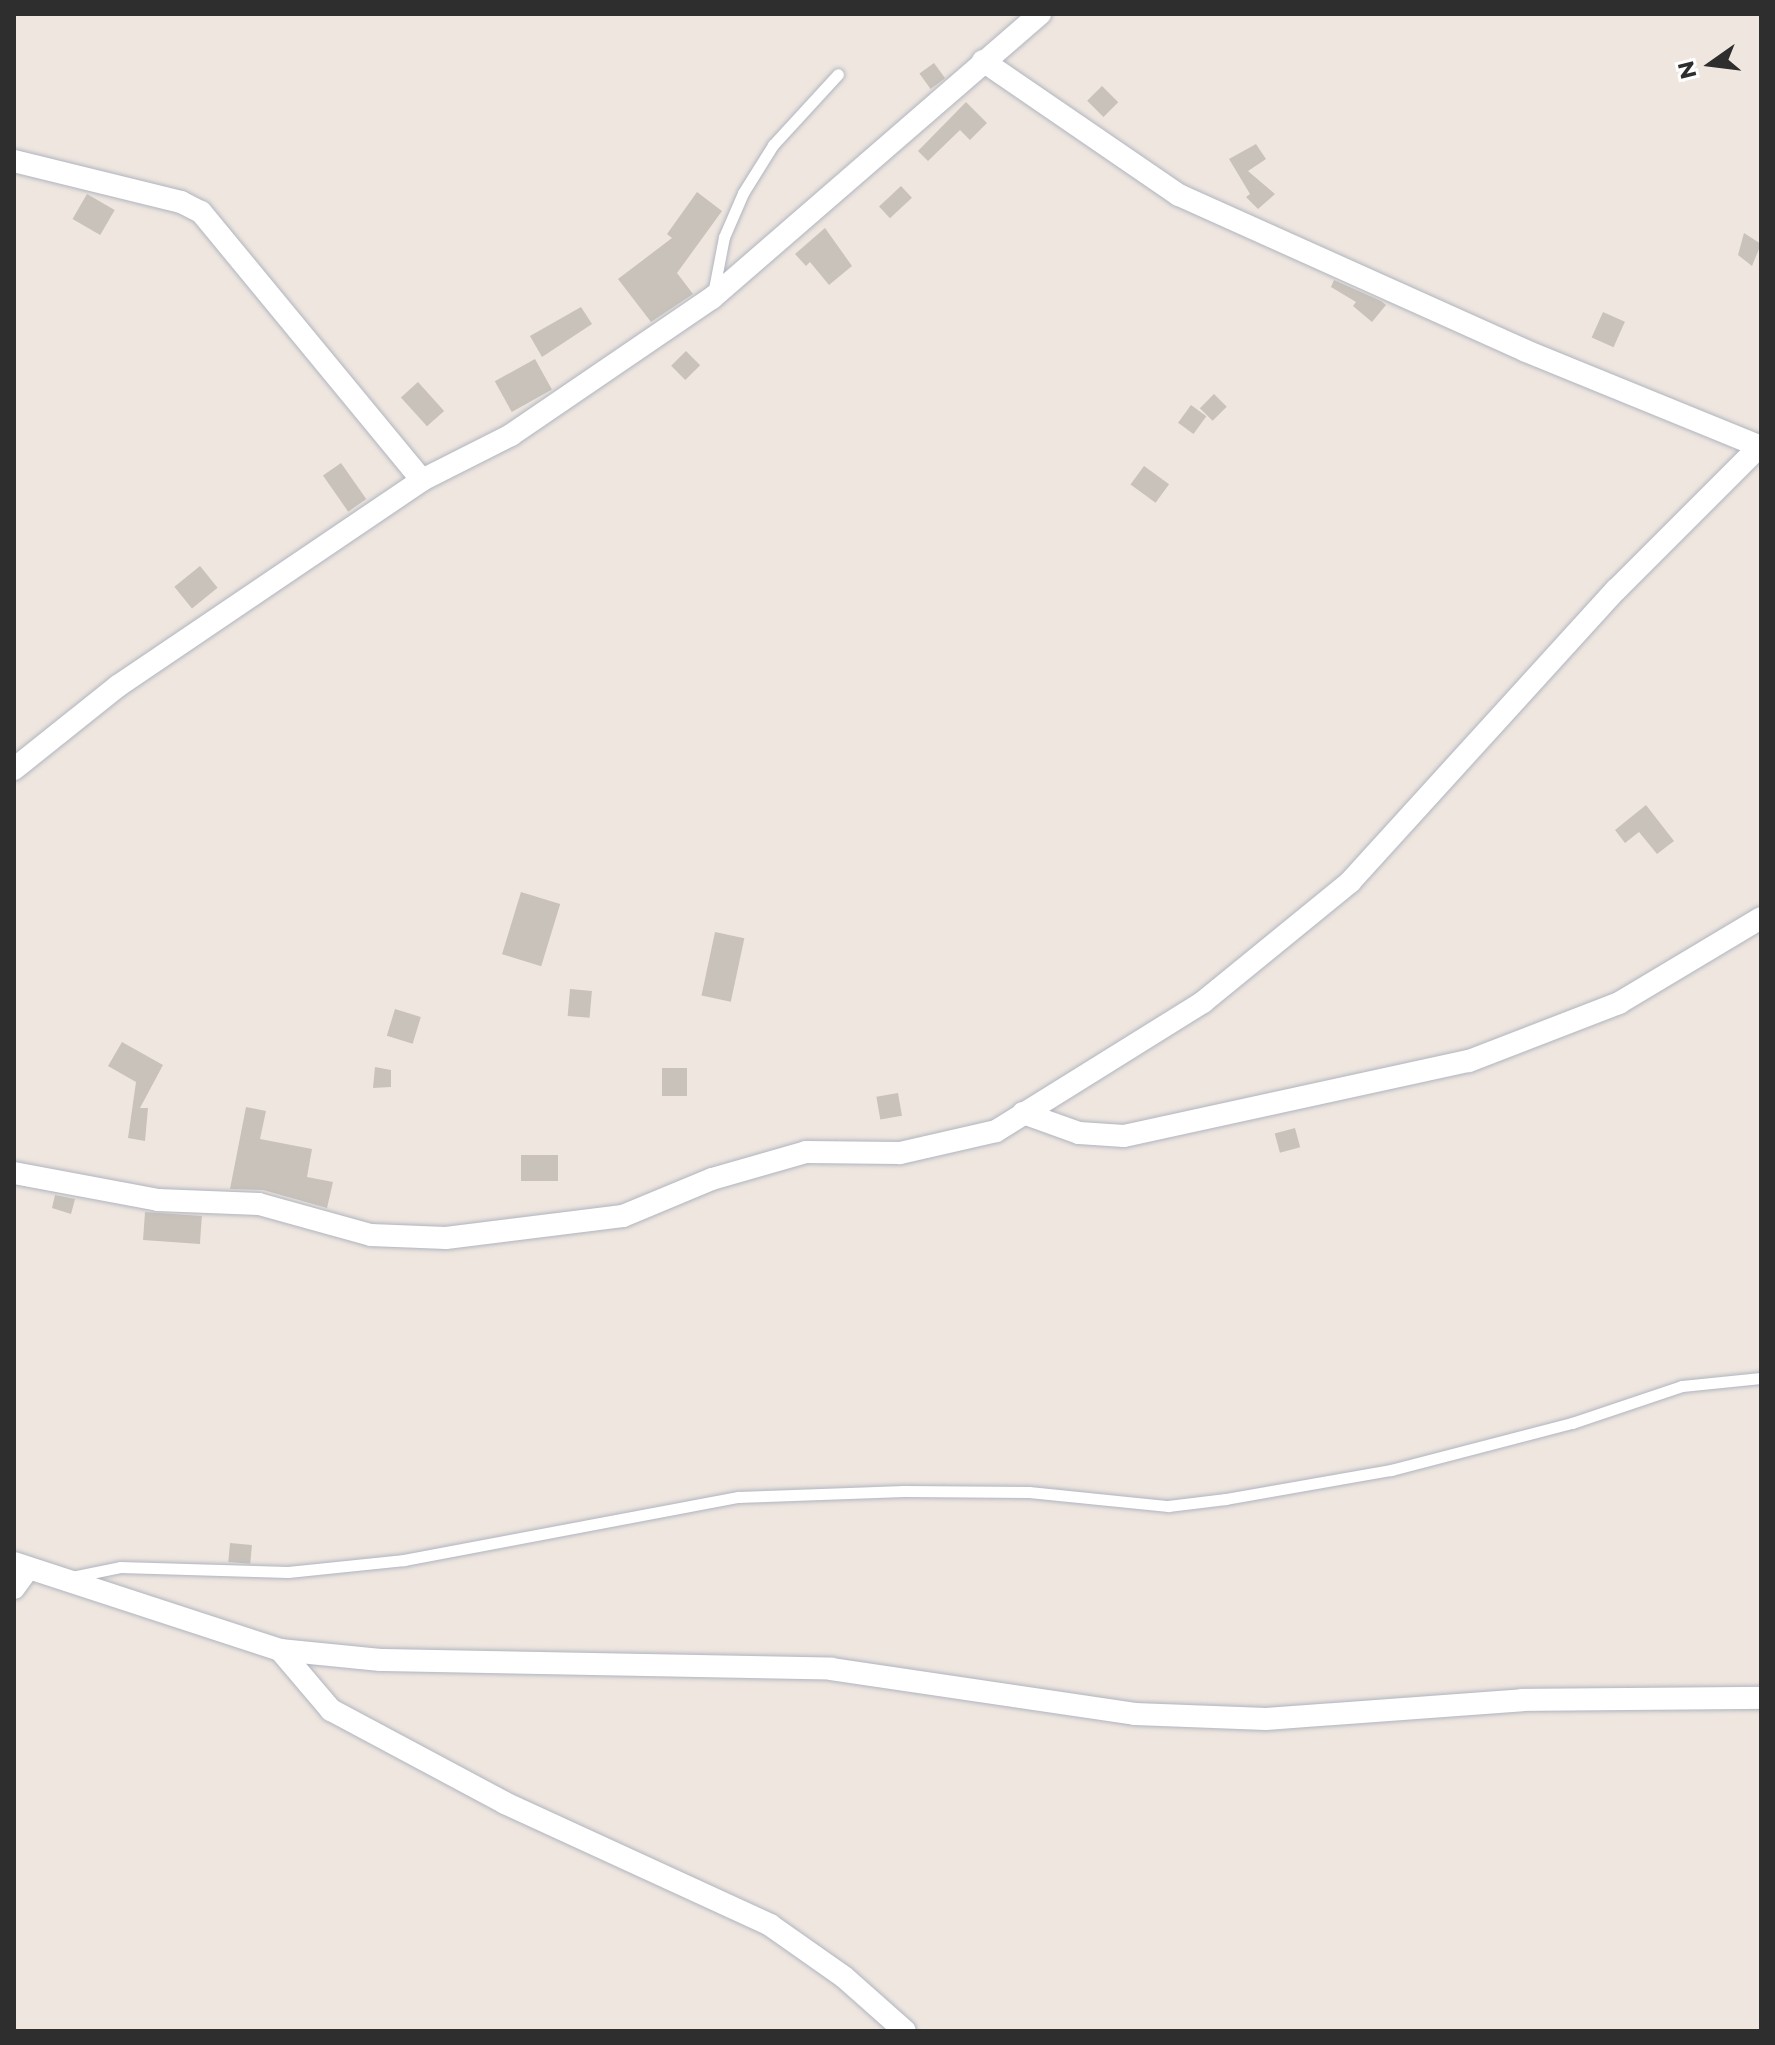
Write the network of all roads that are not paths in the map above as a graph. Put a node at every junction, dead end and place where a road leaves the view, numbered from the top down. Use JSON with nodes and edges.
{"nodes":[{"id":1,"x":1040,"y":14,"type":"edge"},
{"id":2,"x":983,"y":61,"type":"junction"},
{"id":3,"x":838,"y":74,"type":"dead end"},
{"id":4,"x":14,"y":161,"type":"edge"},
{"id":5,"x":712,"y":298,"type":"junction"},
{"id":6,"x":1760,"y":446,"type":"edge"},
{"id":7,"x":422,"y":480,"type":"junction"},
{"id":8,"x":14,"y":769,"type":"edge"},
{"id":9,"x":1761,"y":918,"type":"edge"},
{"id":10,"x":1023,"y":1113,"type":"junction"},
{"id":11,"x":14,"y":1173,"type":"edge"},
{"id":12,"x":1761,"y":1378,"type":"edge"},
{"id":13,"x":18,"y":1574,"type":"edge"},
{"id":14,"x":61,"y":1581,"type":"junction"},
{"id":15,"x":280,"y":1650,"type":"junction"},
{"id":16,"x":1761,"y":1698,"type":"edge"},
{"id":17,"x":905,"y":2031,"type":"edge"}],
"edges":[{"from":1,"to":2,"type":"street"},
{"from":2,"to":5,"type":"street"},
{"from":2,"to":6,"type":"street"},
{"from":3,"to":5,"type":"lane"},
{"from":4,"to":7,"type":"street"},
{"from":5,"to":7,"type":"street"},
{"from":6,"to":10,"type":"street"},
{"from":7,"to":8,"type":"street"},
{"from":9,"to":10,"type":"street"},
{"from":10,"to":11,"type":"street"},
{"from":12,"to":14,"type":"lane"},
{"from":13,"to":14,"type":"street"},
{"from":14,"to":15,"type":"street"},
{"from":15,"to":16,"type":"street"},
{"from":15,"to":17,"type":"street"}]}
